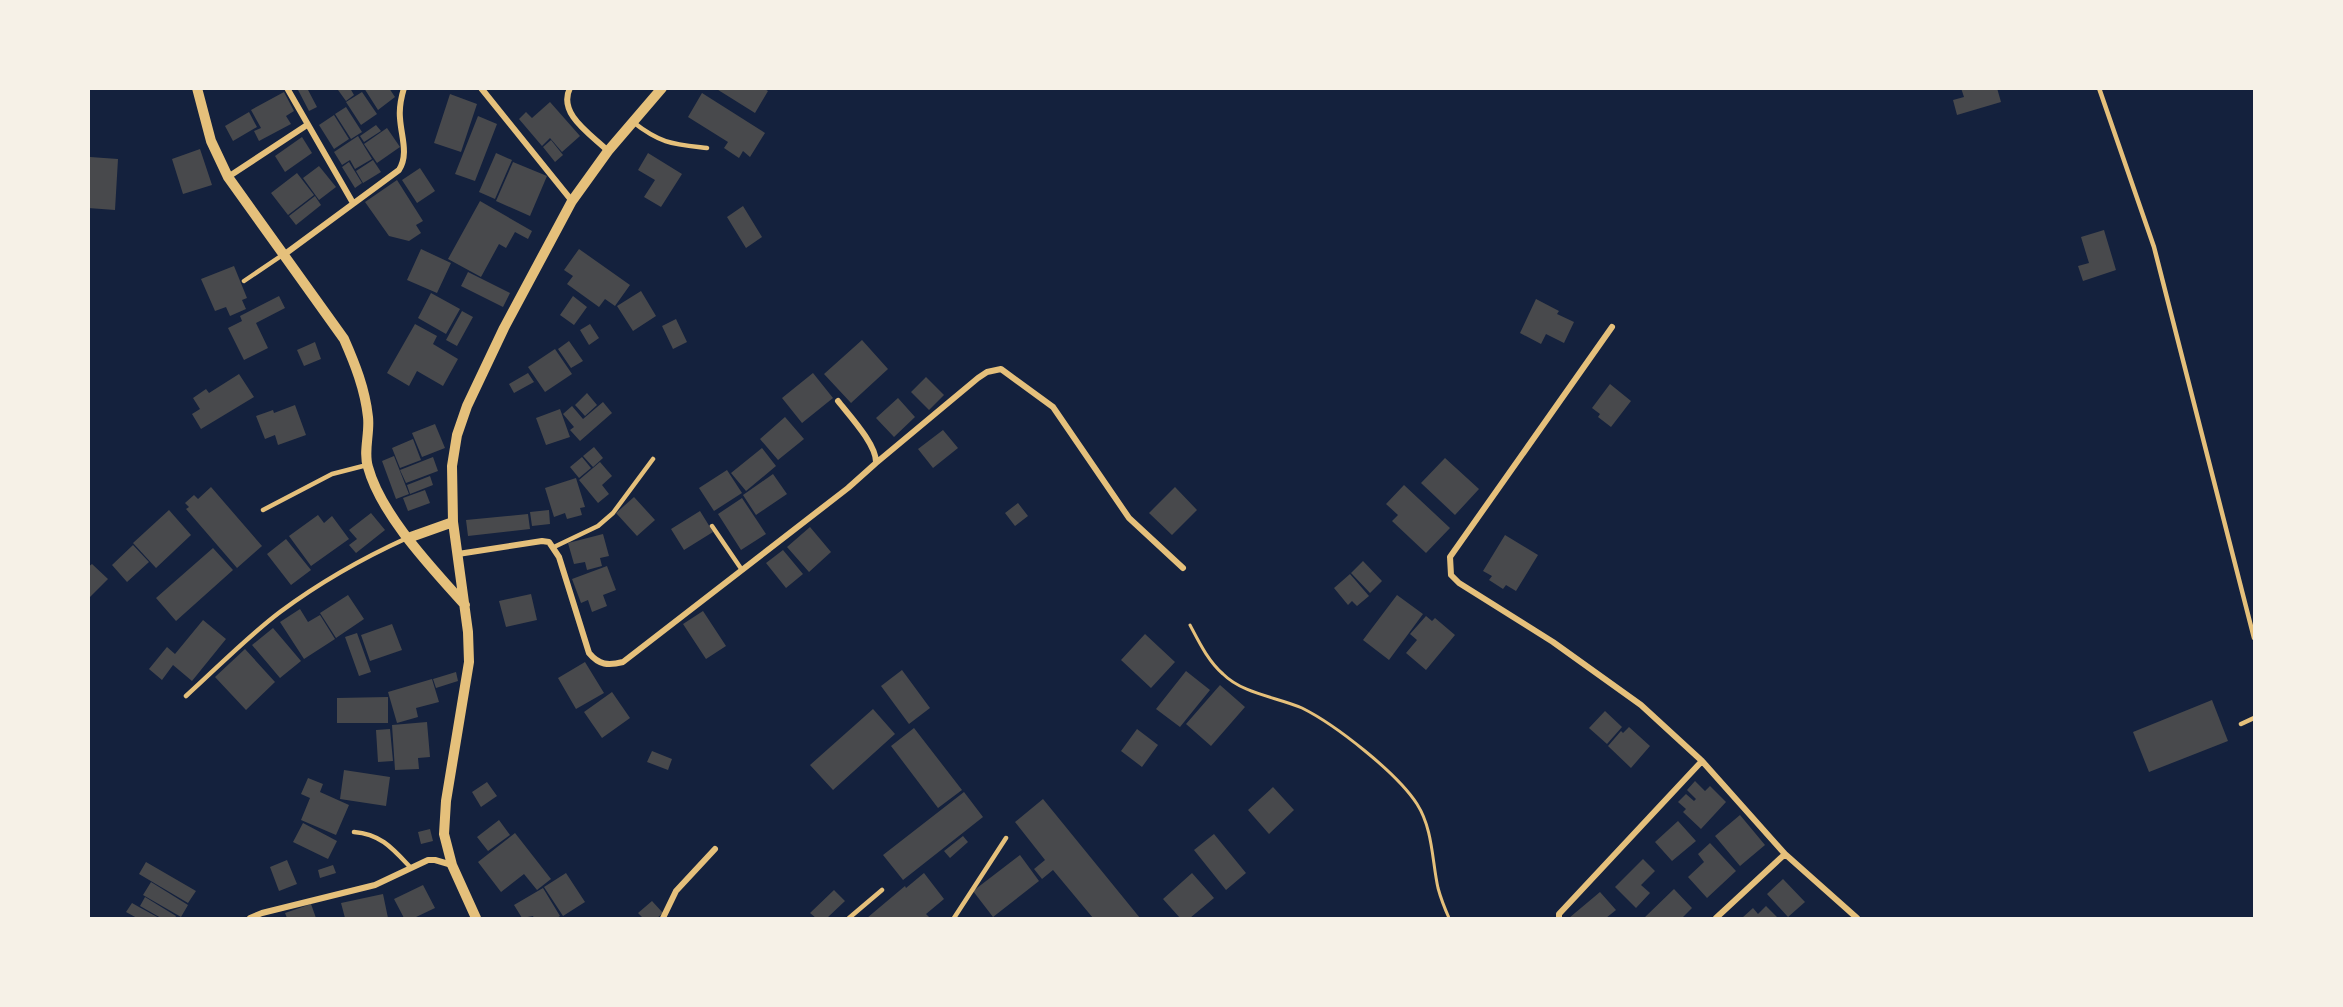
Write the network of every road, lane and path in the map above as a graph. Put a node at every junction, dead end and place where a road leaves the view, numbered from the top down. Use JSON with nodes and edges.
{"nodes":[{"id":1,"x":197,"y":88,"type":"edge"},
{"id":2,"x":286,"y":88,"type":"edge"},
{"id":3,"x":404,"y":88,"type":"edge"},
{"id":4,"x":481,"y":88,"type":"edge"},
{"id":5,"x":570,"y":88,"type":"edge"},
{"id":6,"x":662,"y":88,"type":"edge"},
{"id":7,"x":2099,"y":88,"type":"edge"},
{"id":8,"x":633,"y":122,"type":"junction"},
{"id":9,"x":307,"y":125,"type":"junction"},
{"id":10,"x":707,"y":148,"type":"dead end"},
{"id":11,"x":608,"y":151,"type":"junction"},
{"id":12,"x":228,"y":177,"type":"junction"},
{"id":13,"x":572,"y":201,"type":"junction"},
{"id":14,"x":353,"y":203,"type":"junction"},
{"id":15,"x":285,"y":254,"type":"junction"},
{"id":16,"x":244,"y":281,"type":"dead end"},
{"id":17,"x":1612,"y":327,"type":"dead end"},
{"id":18,"x":838,"y":401,"type":"dead end"},
{"id":19,"x":653,"y":459,"type":"dead end"},
{"id":20,"x":876,"y":463,"type":"junction"},
{"id":21,"x":367,"y":465,"type":"junction"},
{"id":22,"x":263,"y":510,"type":"dead end"},
{"id":23,"x":453,"y":522,"type":"junction"},
{"id":24,"x":712,"y":526,"type":"dead end"},
{"id":25,"x":408,"y":538,"type":"junction"},
{"id":26,"x":554,"y":547,"type":"junction"},
{"id":27,"x":458,"y":554,"type":"junction"},
{"id":28,"x":1183,"y":568,"type":"dead end"},
{"id":29,"x":742,"y":570,"type":"junction"},
{"id":30,"x":465,"y":606,"type":"junction"},
{"id":31,"x":1190,"y":625,"type":"dead end"},
{"id":32,"x":2254,"y":638,"type":"edge"},
{"id":33,"x":186,"y":696,"type":"dead end"},
{"id":34,"x":2254,"y":718,"type":"edge"},
{"id":35,"x":2241,"y":724,"type":"dead end"},
{"id":36,"x":1702,"y":761,"type":"junction"},
{"id":37,"x":354,"y":832,"type":"dead end"},
{"id":38,"x":1006,"y":838,"type":"dead end"},
{"id":39,"x":715,"y":849,"type":"dead end"},
{"id":40,"x":1785,"y":854,"type":"junction"},
{"id":41,"x":452,"y":865,"type":"junction"},
{"id":42,"x":411,"y":868,"type":"junction"},
{"id":43,"x":882,"y":890,"type":"dead end"},
{"id":44,"x":250,"y":918,"type":"edge"},
{"id":45,"x":476,"y":918,"type":"edge"},
{"id":46,"x":663,"y":918,"type":"edge"},
{"id":47,"x":849,"y":918,"type":"edge"},
{"id":48,"x":954,"y":918,"type":"edge"},
{"id":49,"x":1449,"y":918,"type":"edge"},
{"id":50,"x":1559,"y":918,"type":"edge"},
{"id":51,"x":1716,"y":918,"type":"edge"},
{"id":52,"x":1857,"y":918,"type":"edge"}],
"edges":[{"from":1,"to":12,"type":"street"},
{"from":2,"to":9,"type":"street"},
{"from":3,"to":14,"type":"street"},
{"from":4,"to":13,"type":"street"},
{"from":5,"to":11,"type":"street"},
{"from":6,"to":8,"type":"street"},
{"from":7,"to":32,"type":"lane"},
{"from":8,"to":10,"type":"lane"},
{"from":8,"to":11,"type":"street"},
{"from":9,"to":12,"type":"street"},
{"from":9,"to":14,"type":"street"},
{"from":11,"to":13,"type":"street"},
{"from":12,"to":15,"type":"street"},
{"from":13,"to":23,"type":"street"},
{"from":14,"to":15,"type":"street"},
{"from":15,"to":16,"type":"lane"},
{"from":15,"to":21,"type":"street"},
{"from":17,"to":36,"type":"street"},
{"from":18,"to":20,"type":"street"},
{"from":19,"to":26,"type":"lane"},
{"from":20,"to":28,"type":"street"},
{"from":20,"to":29,"type":"street"},
{"from":21,"to":22,"type":"lane"},
{"from":21,"to":25,"type":"street"},
{"from":23,"to":25,"type":"street"},
{"from":23,"to":27,"type":"street"},
{"from":24,"to":29,"type":"lane"},
{"from":25,"to":30,"type":"street"},
{"from":25,"to":33,"type":"lane"},
{"from":26,"to":27,"type":"street"},
{"from":26,"to":29,"type":"street"},
{"from":27,"to":30,"type":"street"},
{"from":30,"to":41,"type":"street"},
{"from":31,"to":49,"type":"path"},
{"from":34,"to":35,"type":"lane"},
{"from":36,"to":40,"type":"street"},
{"from":36,"to":50,"type":"street"},
{"from":37,"to":42,"type":"lane"},
{"from":38,"to":48,"type":"lane"},
{"from":39,"to":46,"type":"street"},
{"from":40,"to":51,"type":"street"},
{"from":40,"to":52,"type":"street"},
{"from":41,"to":42,"type":"street"},
{"from":41,"to":45,"type":"street"},
{"from":42,"to":44,"type":"street"},
{"from":43,"to":47,"type":"lane"}]}
